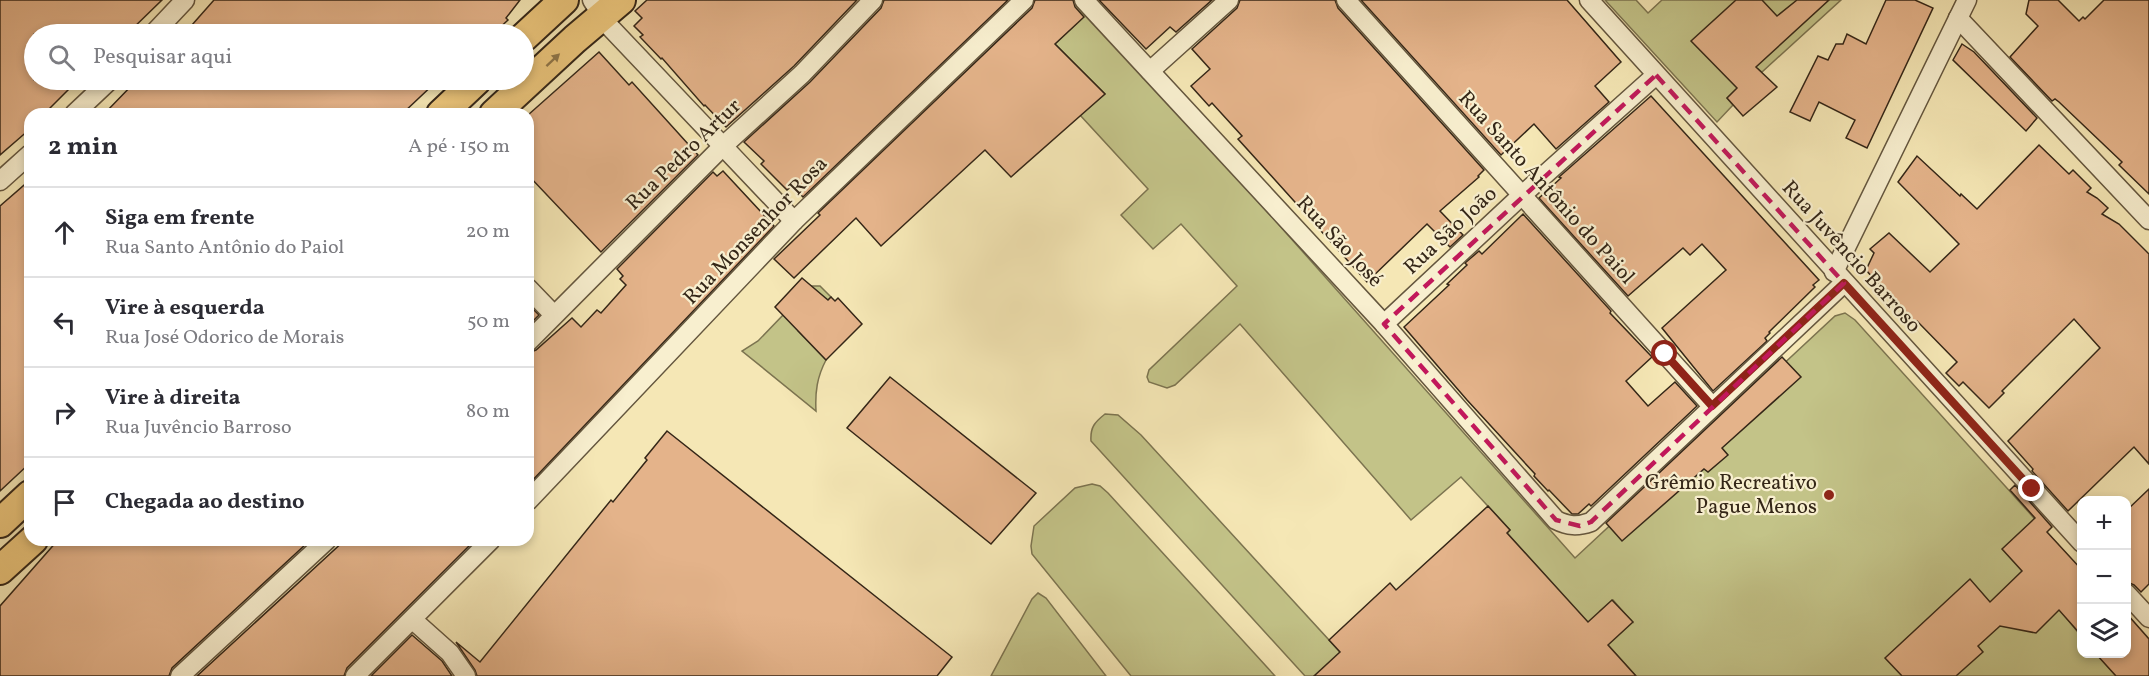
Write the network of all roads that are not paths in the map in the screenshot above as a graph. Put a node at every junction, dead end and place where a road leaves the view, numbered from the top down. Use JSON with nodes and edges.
{"nodes":[{"id":1,"x":185,"y":0,"type":"edge"},
{"id":2,"x":564,"y":0,"type":"edge"},
{"id":3,"x":873,"y":0,"type":"edge"},
{"id":4,"x":1023,"y":0,"type":"edge"},
{"id":5,"x":1084,"y":0,"type":"edge"},
{"id":6,"x":1229,"y":0,"type":"edge"},
{"id":7,"x":1346,"y":0,"type":"edge"},
{"id":8,"x":1589,"y":0,"type":"edge"},
{"id":9,"x":1967,"y":0,"type":"edge"},
{"id":10,"x":605,"y":6,"type":"edge"},
{"id":11,"x":1958,"y":18,"type":"junction"},
{"id":12,"x":162,"y":24,"type":"edge"},
{"id":13,"x":534,"y":28,"type":"edge"},
{"id":14,"x":1150,"y":71,"type":"junction"},
{"id":15,"x":1656,"y":75,"type":"junction"},
{"id":16,"x":534,"y":76,"type":"edge"},
{"id":17,"x":99,"y":90,"type":"edge"},
{"id":18,"x":466,"y":90,"type":"edge"},
{"id":19,"x":520,"y":90,"type":"edge"},
{"id":20,"x":80,"y":108,"type":"edge"},
{"id":21,"x":447,"y":108,"type":"edge"},
{"id":22,"x":500,"y":108,"type":"edge"},
{"id":23,"x":723,"y":147,"type":"junction"},
{"id":24,"x":24,"y":159,"type":"edge"},
{"id":25,"x":0,"y":181,"type":"edge"},
{"id":26,"x":1521,"y":196,"type":"junction"},
{"id":27,"x":2149,"y":220,"type":"edge"},
{"id":28,"x":794,"y":221,"type":"junction"},
{"id":29,"x":1839,"y":277,"type":"junction"},
{"id":30,"x":534,"y":294,"type":"edge"},
{"id":31,"x":554,"y":315,"type":"junction"},
{"id":32,"x":1384,"y":324,"type":"junction"},
{"id":33,"x":534,"y":336,"type":"edge"},
{"id":34,"x":1712,"y":406,"type":"junction"},
{"id":35,"x":534,"y":495,"type":"edge"},
{"id":36,"x":24,"y":501,"type":"edge"},
{"id":37,"x":0,"y":523,"type":"edge"},
{"id":38,"x":2077,"y":538,"type":"edge"},
{"id":39,"x":26,"y":546,"type":"edge"},
{"id":40,"x":321,"y":546,"type":"edge"},
{"id":41,"x":485,"y":546,"type":"edge"},
{"id":42,"x":0,"y":570,"type":"edge"},
{"id":43,"x":2131,"y":598,"type":"edge"},
{"id":44,"x":2149,"y":618,"type":"edge"},
{"id":45,"x":413,"y":620,"type":"junction"},
{"id":46,"x":180,"y":676,"type":"edge"},
{"id":47,"x":355,"y":676,"type":"edge"},
{"id":48,"x":466,"y":676,"type":"edge"}],
"edges":[{"from":1,"to":12,"type":"street"},
{"from":2,"to":13,"type":"main road"},
{"from":3,"to":23,"type":"street","name":"Rua Pedro Artur"},
{"from":4,"to":28,"type":"street","name":"Rua Monsenhor Rosa"},
{"from":5,"to":14,"type":"street","name":"Rua São José"},
{"from":6,"to":14,"type":"street"},
{"from":7,"to":26,"type":"street","name":"Rua Santo Antônio do Paiol"},
{"from":8,"to":15,"type":"street","name":"Rua Juvêncio Barroso"},
{"from":9,"to":11,"type":"street"},
{"from":16,"to":10,"type":"main road","one_way":true},
{"from":10,"to":23,"type":"street"},
{"from":11,"to":27,"type":"street"},
{"from":11,"to":29,"type":"street"},
{"from":14,"to":32,"type":"street","name":"Rua São José"},
{"from":15,"to":26,"type":"street","name":"Rua São João"},
{"from":15,"to":29,"type":"street","name":"Rua Juvêncio Barroso"},
{"from":17,"to":20,"type":"street"},
{"from":18,"to":21,"type":"main road"},
{"from":22,"to":19,"type":"main road","one_way":true},
{"from":23,"to":28,"type":"street"},
{"from":23,"to":31,"type":"street","name":"Rua Pedro Artur"},
{"from":24,"to":25,"type":"street"},
{"from":26,"to":32,"type":"street","name":"Rua São João"},
{"from":26,"to":34,"type":"street","name":"Rua Santo Antônio do Paiol"},
{"from":28,"to":35,"type":"street","name":"Rua Monsenhor Rosa"},
{"from":29,"to":34,"type":"street"},
{"from":29,"to":38,"type":"street","name":"Rua Juvêncio Barroso"},
{"from":30,"to":31,"type":"street"},
{"from":31,"to":33,"type":"street","name":"Rua Pedro Artur"},
{"from":32,"to":34,"type":"street","name":"Rua São José"},
{"from":36,"to":37,"type":"main road"},
{"from":39,"to":42,"type":"main road"},
{"from":40,"to":46,"type":"street"},
{"from":41,"to":45,"type":"street"},
{"from":43,"to":44,"type":"street"},
{"from":45,"to":47,"type":"street"},
{"from":45,"to":48,"type":"street"}]}
